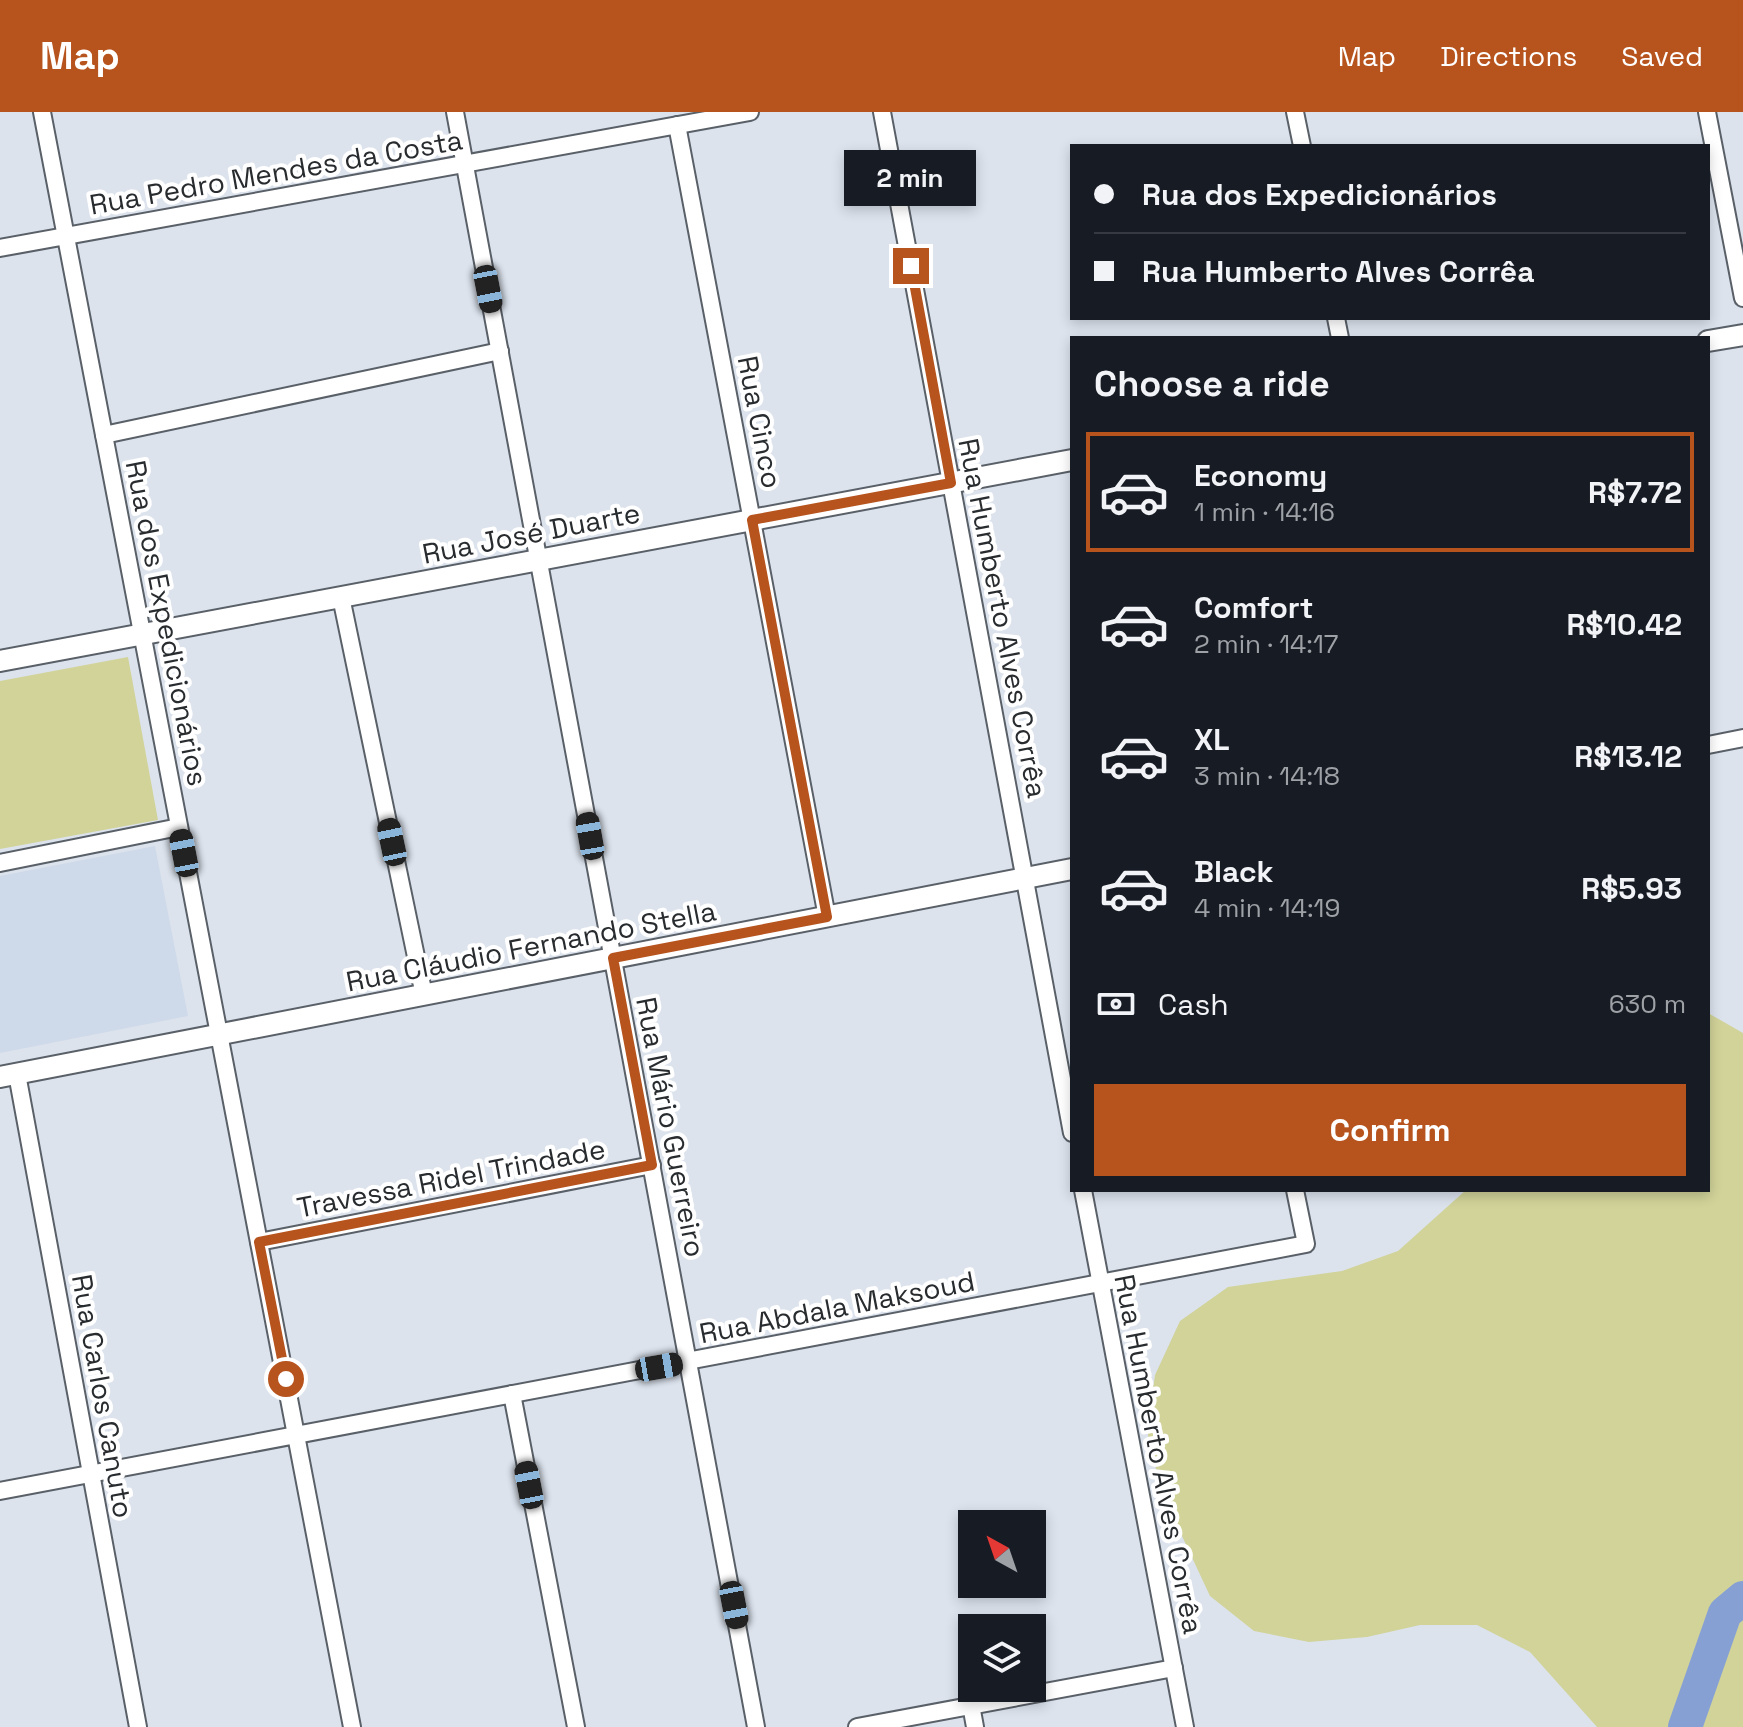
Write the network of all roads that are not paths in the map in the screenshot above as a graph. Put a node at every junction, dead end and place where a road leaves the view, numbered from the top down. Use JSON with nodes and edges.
{"nodes":[{"id":1,"x":42,"y":112,"type":"edge"},
{"id":2,"x":455,"y":112,"type":"edge"},
{"id":3,"x":750,"y":112,"type":"edge"},
{"id":4,"x":882,"y":112,"type":"edge"},
{"id":5,"x":1295,"y":112,"type":"edge"},
{"id":6,"x":1707,"y":112,"type":"edge"},
{"id":7,"x":677,"y":125,"type":"junction"},
{"id":8,"x":1302,"y":144,"type":"edge"},
{"id":9,"x":465,"y":164,"type":"junction"},
{"id":10,"x":66,"y":236,"type":"junction"},
{"id":11,"x":0,"y":248,"type":"edge"},
{"id":12,"x":1743,"y":298,"type":"edge"},
{"id":13,"x":1743,"y":335,"type":"edge"},
{"id":14,"x":1710,"y":341,"type":"edge"},
{"id":15,"x":500,"y":351,"type":"junction"},
{"id":16,"x":104,"y":435,"type":"junction"},
{"id":17,"x":1070,"y":460,"type":"edge"},
{"id":18,"x":951,"y":483,"type":"junction"},
{"id":19,"x":752,"y":520,"type":"junction"},
{"id":20,"x":538,"y":560,"type":"junction"},
{"id":21,"x":341,"y":597,"type":"junction"},
{"id":22,"x":143,"y":634,"type":"junction"},
{"id":23,"x":0,"y":661,"type":"edge"},
{"id":24,"x":1743,"y":738,"type":"edge"},
{"id":25,"x":1710,"y":745,"type":"edge"},
{"id":26,"x":179,"y":827,"type":"junction"},
{"id":27,"x":0,"y":863,"type":"edge"},
{"id":28,"x":1070,"y":869,"type":"edge"},
{"id":29,"x":1025,"y":878,"type":"junction"},
{"id":30,"x":827,"y":917,"type":"junction"},
{"id":31,"x":613,"y":958,"type":"junction"},
{"id":32,"x":424,"y":995,"type":"junction"},
{"id":33,"x":219,"y":1035,"type":"junction"},
{"id":34,"x":8,"y":1076,"type":"edge"},
{"id":35,"x":1070,"y":1122,"type":"edge"},
{"id":36,"x":652,"y":1165,"type":"junction"},
{"id":37,"x":1083,"y":1192,"type":"edge"},
{"id":38,"x":1295,"y":1192,"type":"edge"},
{"id":39,"x":259,"y":1242,"type":"junction"},
{"id":40,"x":1100,"y":1283,"type":"junction"},
{"id":41,"x":688,"y":1361,"type":"junction"},
{"id":42,"x":512,"y":1394,"type":"junction"},
{"id":43,"x":296,"y":1435,"type":"junction"},
{"id":44,"x":91,"y":1474,"type":"junction"},
{"id":45,"x":0,"y":1491,"type":"edge"},
{"id":46,"x":1174,"y":1668,"type":"junction"},
{"id":47,"x":971,"y":1705,"type":"junction"},
{"id":48,"x":138,"y":1727,"type":"edge"},
{"id":49,"x":352,"y":1727,"type":"edge"},
{"id":50,"x":576,"y":1727,"type":"edge"},
{"id":51,"x":756,"y":1727,"type":"edge"},
{"id":52,"x":857,"y":1727,"type":"edge"},
{"id":53,"x":975,"y":1727,"type":"edge"},
{"id":54,"x":1185,"y":1727,"type":"edge"}],
"edges":[{"from":1,"to":10,"type":"street","name":"Rua dos Expedicionários"},
{"from":2,"to":9,"type":"street","name":"Rua Mário Guerreiro"},
{"from":3,"to":7,"type":"street","name":"Rua Pedro Mendes da Costa"},
{"from":4,"to":18,"type":"street","name":"Rua Humberto Alves Corrêa"},
{"from":5,"to":8,"type":"street"},
{"from":6,"to":12,"type":"street"},
{"from":7,"to":9,"type":"street","name":"Rua Pedro Mendes da Costa"},
{"from":7,"to":19,"type":"street","name":"Rua Cinco"},
{"from":9,"to":10,"type":"street","name":"Rua Pedro Mendes da Costa"},
{"from":9,"to":15,"type":"street","name":"Rua Mário Guerreiro"},
{"from":10,"to":11,"type":"street","name":"Rua Pedro Mendes da Costa"},
{"from":10,"to":16,"type":"street","name":"Rua dos Expedicionários"},
{"from":13,"to":14,"type":"street"},
{"from":15,"to":16,"type":"street"},
{"from":15,"to":20,"type":"street","name":"Rua Mário Guerreiro"},
{"from":16,"to":22,"type":"street","name":"Rua dos Expedicionários"},
{"from":17,"to":18,"type":"street","name":"Rua José Duarte"},
{"from":18,"to":19,"type":"street","name":"Rua José Duarte"},
{"from":18,"to":29,"type":"street","name":"Rua Humberto Alves Corrêa"},
{"from":19,"to":20,"type":"street","name":"Rua José Duarte"},
{"from":19,"to":30,"type":"street","name":"Rua Cinco"},
{"from":20,"to":21,"type":"street","name":"Rua José Duarte"},
{"from":20,"to":31,"type":"street","name":"Rua Mário Guerreiro"},
{"from":21,"to":22,"type":"street","name":"Rua José Duarte"},
{"from":21,"to":32,"type":"street"},
{"from":22,"to":23,"type":"street","name":"Rua José Duarte"},
{"from":22,"to":26,"type":"street","name":"Rua dos Expedicionários"},
{"from":24,"to":25,"type":"street"},
{"from":26,"to":27,"type":"street"},
{"from":26,"to":33,"type":"street","name":"Rua dos Expedicionários"},
{"from":28,"to":29,"type":"street","name":"Rua Cláudio Fernando Stella"},
{"from":29,"to":30,"type":"street","name":"Rua Cláudio Fernando Stella"},
{"from":29,"to":35,"type":"street","name":"Rua Humberto Alves Corrêa"},
{"from":30,"to":31,"type":"street","name":"Rua Cláudio Fernando Stella"},
{"from":31,"to":32,"type":"street","name":"Rua Cláudio Fernando Stella"},
{"from":31,"to":36,"type":"street","name":"Rua Mário Guerreiro"},
{"from":32,"to":33,"type":"street","name":"Rua Cláudio Fernando Stella"},
{"from":33,"to":34,"type":"street","name":"Rua Cláudio Fernando Stella"},
{"from":33,"to":39,"type":"street","name":"Rua dos Expedicionários"},
{"from":34,"to":44,"type":"street","name":"Rua Carlos Canuto"},
{"from":36,"to":39,"type":"street","name":"Travessa Ridel Trindade"},
{"from":36,"to":41,"type":"street","name":"Rua Mário Guerreiro"},
{"from":37,"to":40,"type":"street","name":"Rua Humberto Alves Corrêa"},
{"from":38,"to":40,"type":"street","name":"Rua Abdala Maksoud"},
{"from":39,"to":43,"type":"street","name":"Rua dos Expedicionários"},
{"from":40,"to":41,"type":"street","name":"Rua Abdala Maksoud"},
{"from":40,"to":46,"type":"street","name":"Rua Humberto Alves Corrêa"},
{"from":41,"to":42,"type":"street","name":"Rua Abdala Maksoud"},
{"from":41,"to":51,"type":"street","name":"Rua Mário Guerreiro"},
{"from":42,"to":43,"type":"street","name":"Rua Abdala Maksoud"},
{"from":42,"to":50,"type":"street"},
{"from":43,"to":44,"type":"street","name":"Rua Abdala Maksoud"},
{"from":43,"to":49,"type":"street","name":"Rua dos Expedicionários"},
{"from":44,"to":45,"type":"street","name":"Rua Abdala Maksoud"},
{"from":44,"to":48,"type":"street","name":"Rua Carlos Canuto"},
{"from":46,"to":47,"type":"street"},
{"from":46,"to":54,"type":"street","name":"Rua Humberto Alves Corrêa"},
{"from":47,"to":52,"type":"street"},
{"from":47,"to":53,"type":"street"}]}
